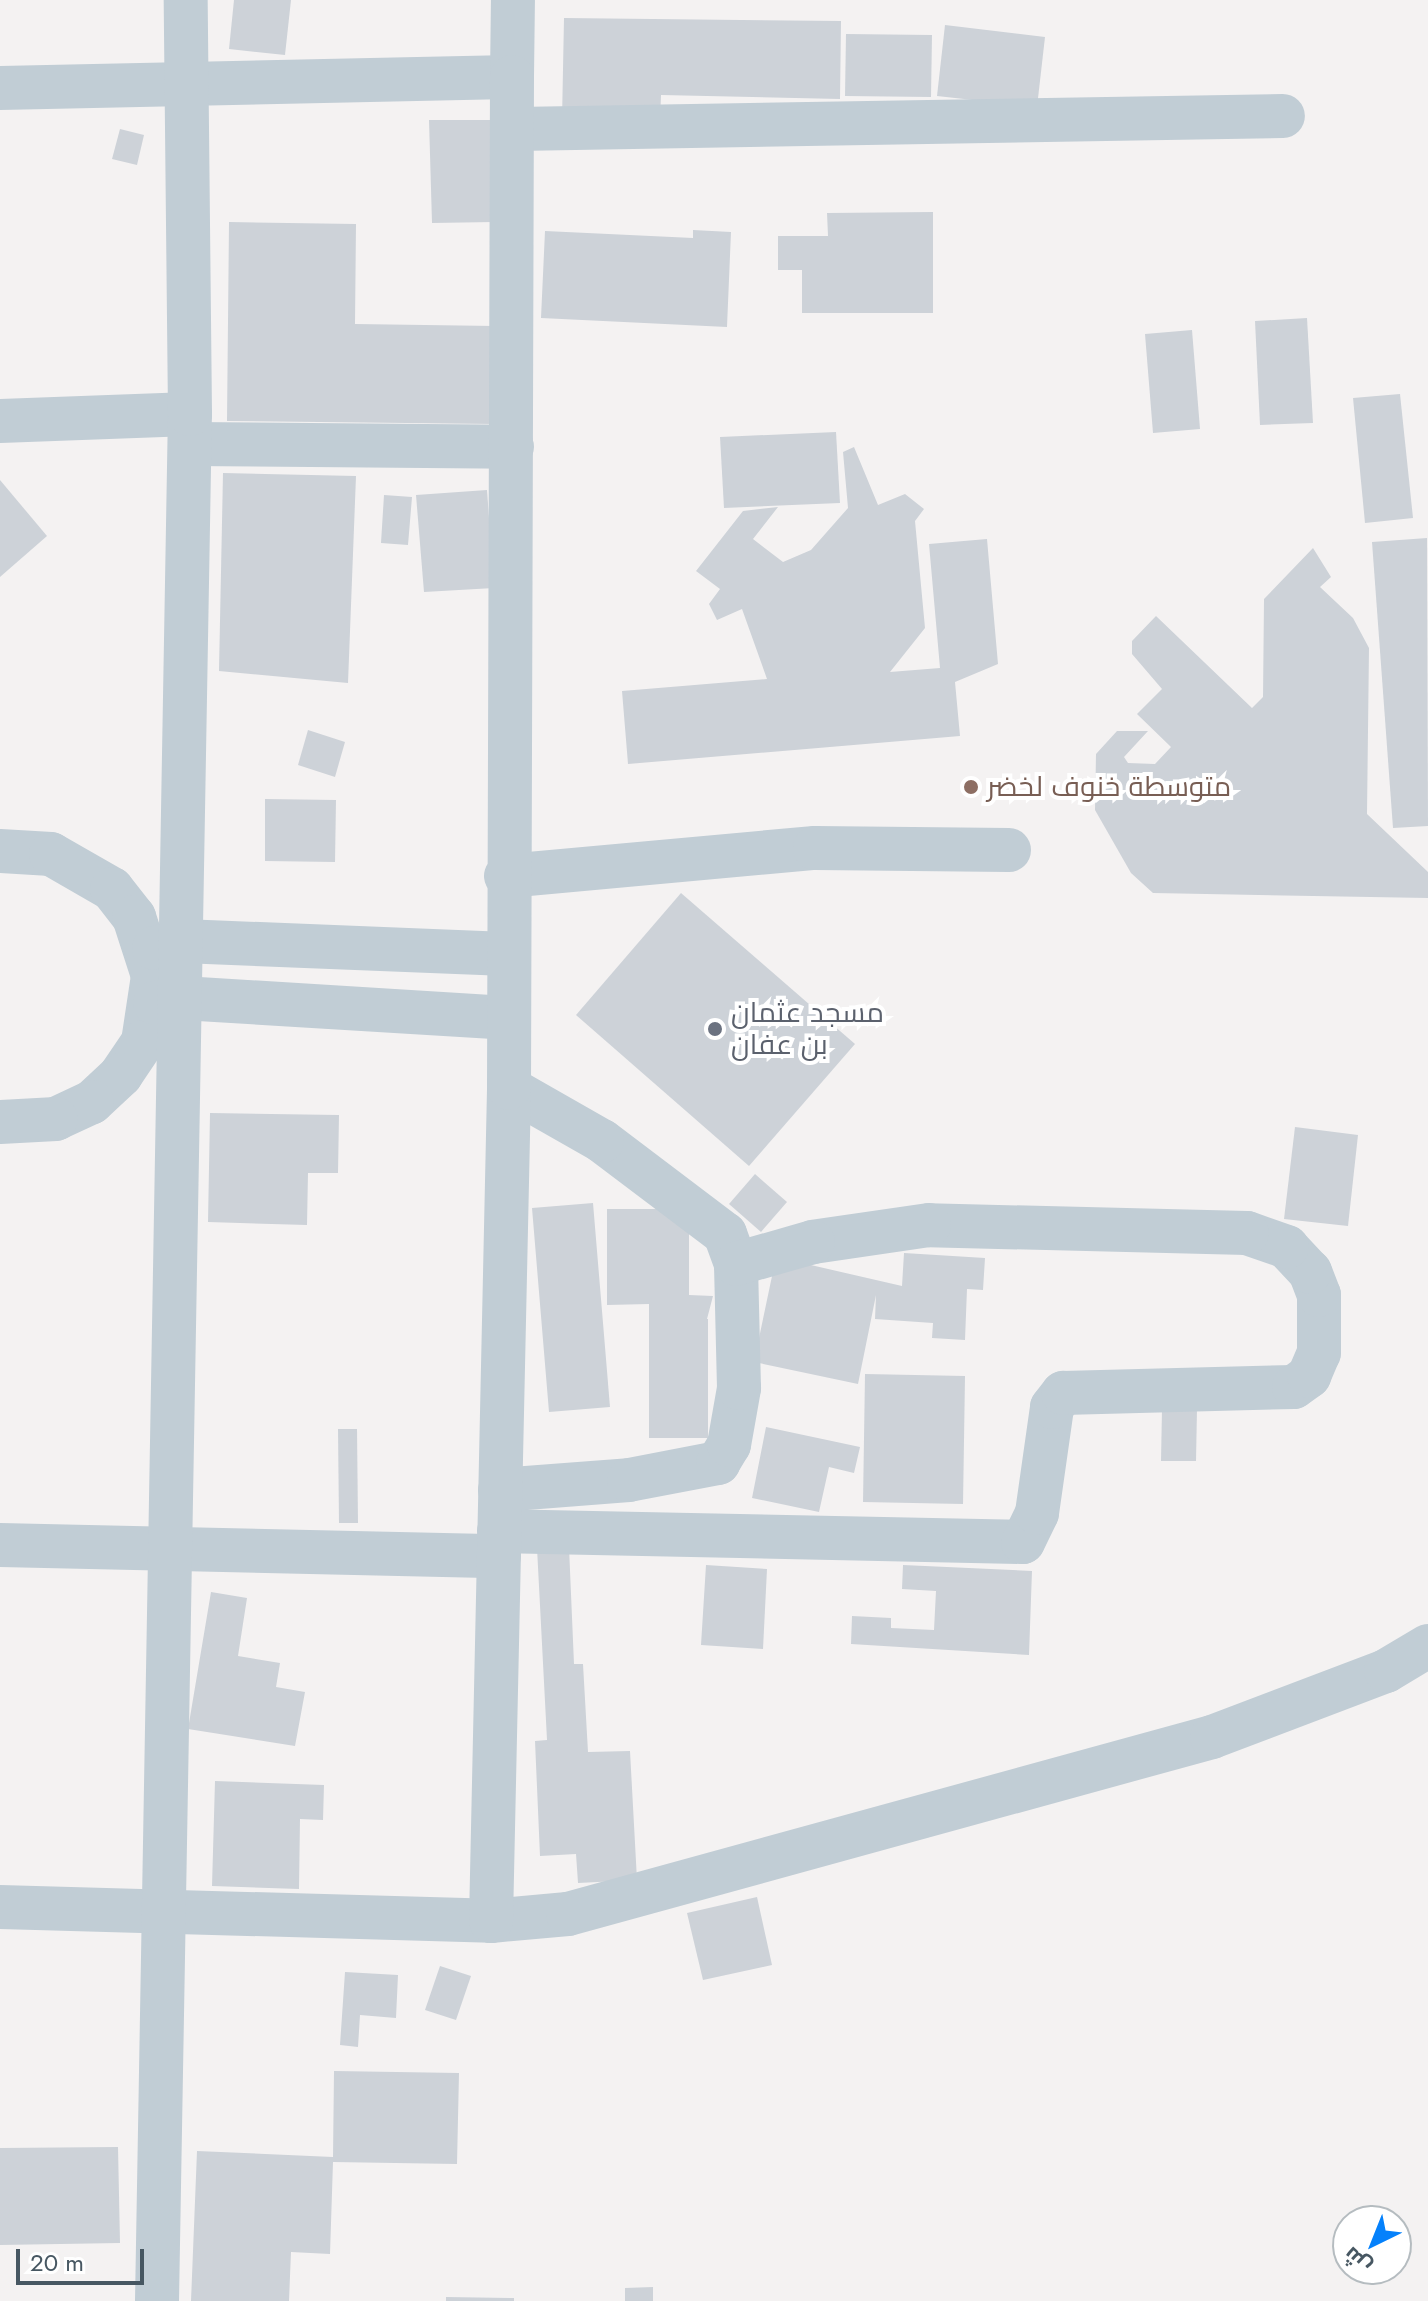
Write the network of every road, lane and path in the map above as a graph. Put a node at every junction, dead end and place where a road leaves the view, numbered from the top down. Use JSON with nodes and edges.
{"nodes":[{"id":1,"x":186,"y":0,"type":"edge"},
{"id":2,"x":513,"y":0,"type":"edge"},
{"id":3,"x":512,"y":77,"type":"junction"},
{"id":4,"x":187,"y":86,"type":"junction"},
{"id":5,"x":0,"y":88,"type":"edge"},
{"id":6,"x":1283,"y":116,"type":"dead end"},
{"id":7,"x":517,"y":129,"type":"junction"},
{"id":8,"x":0,"y":421,"type":"edge"},
{"id":9,"x":190,"y":429,"type":"junction"},
{"id":10,"x":512,"y":447,"type":"junction"},
{"id":11,"x":1009,"y":850,"type":"dead end"},
{"id":12,"x":0,"y":851,"type":"edge"},
{"id":13,"x":506,"y":876,"type":"junction"},
{"id":14,"x":165,"y":946,"type":"junction"},
{"id":15,"x":507,"y":954,"type":"junction"},
{"id":16,"x":167,"y":1000,"type":"junction"},
{"id":17,"x":506,"y":1018,"type":"junction"},
{"id":18,"x":509,"y":1088,"type":"junction"},
{"id":19,"x":0,"y":1122,"type":"edge"},
{"id":20,"x":736,"y":1264,"type":"junction"},
{"id":21,"x":499,"y":1526,"type":"junction"},
{"id":22,"x":0,"y":1545,"type":"edge"},
{"id":23,"x":168,"y":1550,"type":"junction"},
{"id":24,"x":1428,"y":1646,"type":"edge"},
{"id":25,"x":0,"y":1907,"type":"edge"},
{"id":26,"x":166,"y":1912,"type":"junction"},
{"id":27,"x":491,"y":1921,"type":"junction"},
{"id":28,"x":157,"y":2301,"type":"edge"}],
"edges":[{"from":1,"to":4,"type":"street"},
{"from":2,"to":3,"type":"street"},
{"from":3,"to":4,"type":"street"},
{"from":3,"to":7,"type":"street"},
{"from":4,"to":5,"type":"street"},
{"from":4,"to":9,"type":"street"},
{"from":6,"to":7,"type":"street"},
{"from":7,"to":10,"type":"street"},
{"from":8,"to":9,"type":"street"},
{"from":9,"to":10,"type":"street"},
{"from":9,"to":14,"type":"street"},
{"from":10,"to":13,"type":"street"},
{"from":11,"to":13,"type":"street"},
{"from":12,"to":14,"type":"street"},
{"from":13,"to":15,"type":"street"},
{"from":14,"to":15,"type":"street"},
{"from":14,"to":16,"type":"street"},
{"from":15,"to":17,"type":"street"},
{"from":16,"to":17,"type":"street"},
{"from":16,"to":19,"type":"street"},
{"from":16,"to":23,"type":"street"},
{"from":17,"to":18,"type":"street"},
{"from":18,"to":20,"type":"street"},
{"from":18,"to":21,"type":"street"},
{"from":20,"to":21,"type":"street"},
{"from":20,"to":21,"type":"street"},
{"from":21,"to":23,"type":"street"},
{"from":21,"to":27,"type":"street"},
{"from":22,"to":23,"type":"street"},
{"from":23,"to":26,"type":"street"},
{"from":24,"to":27,"type":"street"},
{"from":25,"to":26,"type":"street"},
{"from":26,"to":27,"type":"street"},
{"from":26,"to":28,"type":"street"}]}
